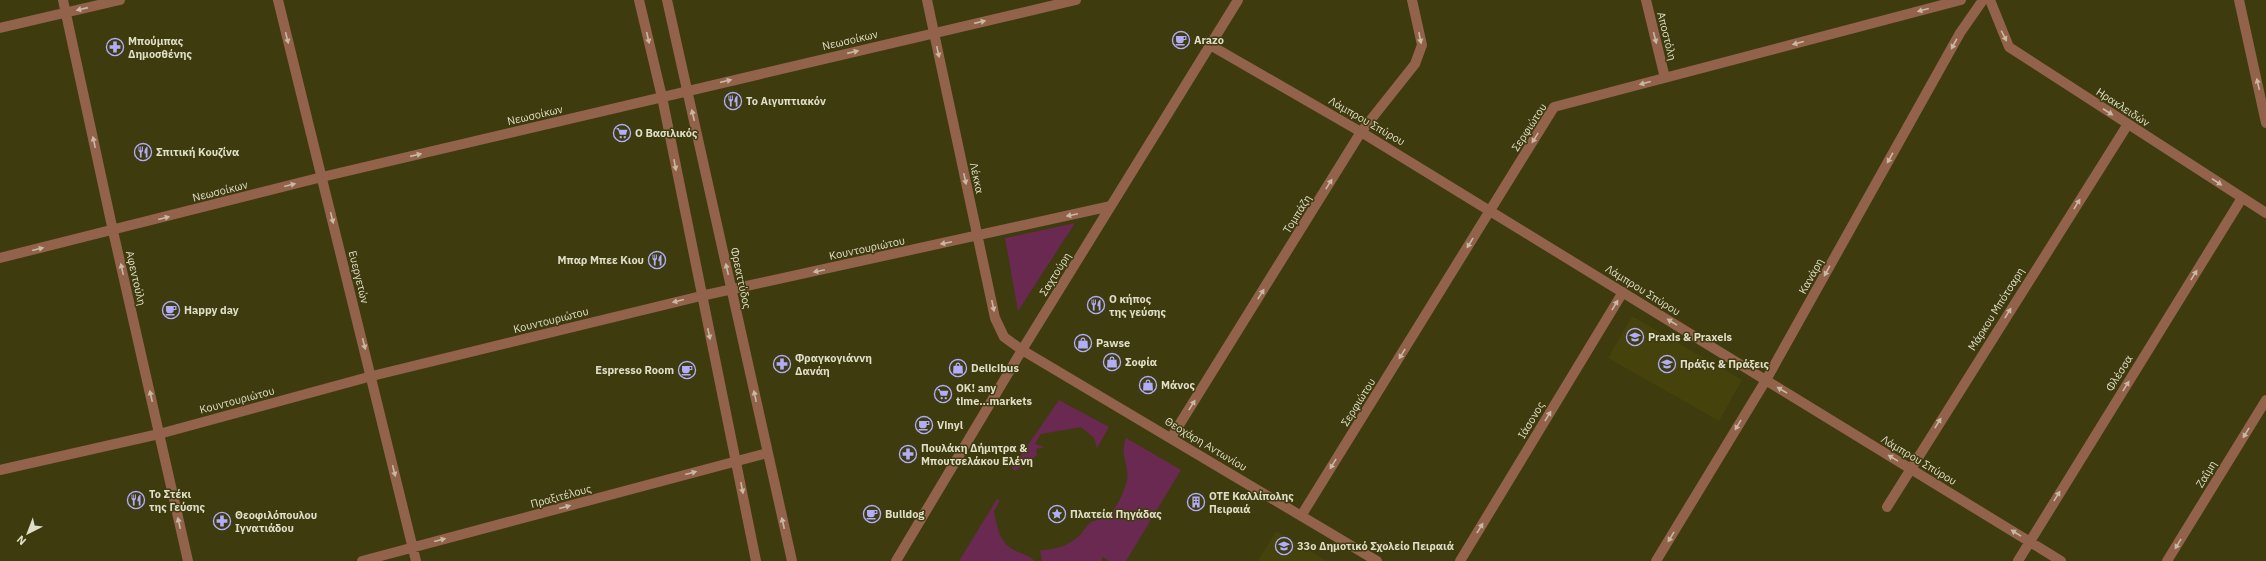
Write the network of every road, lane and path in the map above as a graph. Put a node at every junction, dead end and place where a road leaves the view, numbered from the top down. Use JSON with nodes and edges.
{"nodes":[{"id":1,"x":64,"y":0,"type":"edge"},
{"id":2,"x":120,"y":0,"type":"edge"},
{"id":3,"x":278,"y":0,"type":"edge"},
{"id":4,"x":639,"y":0,"type":"edge"},
{"id":5,"x":667,"y":0,"type":"edge"},
{"id":6,"x":927,"y":0,"type":"edge"},
{"id":7,"x":1076,"y":0,"type":"edge"},
{"id":8,"x":1238,"y":0,"type":"edge"},
{"id":9,"x":1412,"y":0,"type":"edge"},
{"id":10,"x":1646,"y":0,"type":"edge"},
{"id":11,"x":1961,"y":0,"type":"edge"},
{"id":12,"x":1983,"y":0,"type":"edge"},
{"id":13,"x":1990,"y":0,"type":"edge"},
{"id":14,"x":2239,"y":0,"type":"edge"},
{"id":15,"x":66,"y":13,"type":"junction"},
{"id":16,"x":0,"y":28,"type":"edge"},
{"id":17,"x":934,"y":33,"type":"junction"},
{"id":18,"x":1210,"y":45,"type":"junction"},
{"id":19,"x":1665,"y":78,"type":"junction"},
{"id":20,"x":687,"y":90,"type":"junction"},
{"id":21,"x":662,"y":97,"type":"junction"},
{"id":22,"x":2266,"y":122,"type":"edge"},
{"id":23,"x":2128,"y":124,"type":"junction"},
{"id":24,"x":1361,"y":132,"type":"junction"},
{"id":25,"x":322,"y":177,"type":"junction"},
{"id":26,"x":2242,"y":198,"type":"junction"},
{"id":27,"x":1110,"y":206,"type":"junction"},
{"id":28,"x":1491,"y":210,"type":"junction"},
{"id":29,"x":2266,"y":213,"type":"edge"},
{"id":30,"x":113,"y":231,"type":"junction"},
{"id":31,"x":977,"y":236,"type":"junction"},
{"id":32,"x":0,"y":258,"type":"edge"},
{"id":33,"x":732,"y":290,"type":"junction"},
{"id":34,"x":1623,"y":292,"type":"junction"},
{"id":35,"x":702,"y":296,"type":"junction"},
{"id":36,"x":1022,"y":350,"type":"junction"},
{"id":37,"x":372,"y":376,"type":"junction"},
{"id":38,"x":1766,"y":380,"type":"junction"},
{"id":39,"x":2266,"y":400,"type":"edge"},
{"id":40,"x":159,"y":434,"type":"junction"},
{"id":41,"x":1171,"y":438,"type":"junction"},
{"id":42,"x":767,"y":453,"type":"junction"},
{"id":43,"x":736,"y":461,"type":"junction"},
{"id":44,"x":1909,"y":468,"type":"junction"},
{"id":45,"x":0,"y":470,"type":"edge"},
{"id":46,"x":1887,"y":506,"type":"dead end"},
{"id":47,"x":1301,"y":516,"type":"junction"},
{"id":48,"x":2030,"y":542,"type":"junction"},
{"id":49,"x":413,"y":548,"type":"junction"},
{"id":50,"x":188,"y":561,"type":"edge"},
{"id":51,"x":362,"y":561,"type":"edge"},
{"id":52,"x":416,"y":561,"type":"edge"},
{"id":53,"x":756,"y":561,"type":"edge"},
{"id":54,"x":792,"y":561,"type":"edge"},
{"id":55,"x":896,"y":561,"type":"edge"},
{"id":56,"x":1377,"y":561,"type":"edge"},
{"id":57,"x":1460,"y":561,"type":"edge"},
{"id":58,"x":1656,"y":561,"type":"edge"},
{"id":59,"x":2018,"y":561,"type":"edge"},
{"id":60,"x":2061,"y":561,"type":"edge"},
{"id":61,"x":2167,"y":561,"type":"edge"}],
"edges":[{"from":1,"to":15,"type":"street","name":"Αφεντούλη"},
{"from":2,"to":15,"type":"street","one_way":true},
{"from":3,"to":25,"type":"street","name":"Ευεργετών","one_way":true},
{"from":4,"to":21,"type":"street","one_way":true},
{"from":5,"to":20,"type":"street","name":"Φρεαττύδος"},
{"from":6,"to":17,"type":"street","name":"Λέκκα"},
{"from":17,"to":7,"type":"street","name":"Νεωσοίκων","one_way":true},
{"from":8,"to":18,"type":"street","name":"Σαχτούρη"},
{"from":9,"to":24,"type":"street","name":"Τομπάζη","one_way":true},
{"from":10,"to":19,"type":"street","name":"Αποστόλη","one_way":true},
{"from":11,"to":19,"type":"street","name":"Σερφιώτου","one_way":true},
{"from":12,"to":38,"type":"street","name":"Κανάρη","one_way":true},
{"from":13,"to":23,"type":"street","name":"Ηρακλειδών","one_way":true},
{"from":22,"to":14,"type":"street","one_way":true},
{"from":15,"to":16,"type":"street"},
{"from":30,"to":15,"type":"street","name":"Αφεντούλη","one_way":true},
{"from":20,"to":17,"type":"street","name":"Νεωσοίκων","one_way":true},
{"from":17,"to":31,"type":"street","name":"Λέκκα","one_way":true},
{"from":18,"to":24,"type":"street","name":"Λάμπρου Σπύρου"},
{"from":18,"to":27,"type":"street","name":"Σαχτούρη"},
{"from":19,"to":28,"type":"street","name":"Σερφιώτου","one_way":true},
{"from":20,"to":21,"type":"street","name":"Νεωσοίκων"},
{"from":33,"to":20,"type":"street","name":"Φρεαττύδος","one_way":true},
{"from":25,"to":21,"type":"street","name":"Νεωσοίκων","one_way":true},
{"from":21,"to":35,"type":"street","one_way":true},
{"from":23,"to":26,"type":"street","name":"Ηρακλειδών","one_way":true},
{"from":44,"to":23,"type":"street","name":"Μάρκου Μπότσαρη","one_way":true},
{"from":24,"to":28,"type":"street","name":"Λάμπρου Σπύρου"},
{"from":41,"to":24,"type":"street","name":"Τομπάζη","one_way":true},
{"from":30,"to":25,"type":"street","name":"Νεωσοίκων","one_way":true},
{"from":25,"to":37,"type":"street","name":"Ευεργετών","one_way":true},
{"from":26,"to":29,"type":"street","name":"Ηρακλειδών"},
{"from":48,"to":26,"type":"street","name":"Φλέσσα","one_way":true},
{"from":27,"to":31,"type":"street","name":"Κουντουριώτου","one_way":true},
{"from":27,"to":36,"type":"street","name":"Σαχτούρη"},
{"from":28,"to":34,"type":"street","name":"Λάμπρου Σπύρου"},
{"from":28,"to":47,"type":"street","name":"Σερφιώτου","one_way":true},
{"from":32,"to":30,"type":"street","name":"Νεωσοίκων","one_way":true},
{"from":40,"to":30,"type":"street","name":"Αφεντούλη","one_way":true},
{"from":31,"to":33,"type":"street","name":"Κουντουριώτου","one_way":true},
{"from":31,"to":36,"type":"street","name":"Λέκκα","one_way":true},
{"from":33,"to":35,"type":"street","name":"Κουντουριώτου"},
{"from":42,"to":33,"type":"street","name":"Φρεαττύδος","one_way":true},
{"from":38,"to":34,"type":"street","name":"Λάμπρου Σπύρου","one_way":true},
{"from":57,"to":34,"type":"street","name":"Ιάσονος","one_way":true},
{"from":35,"to":37,"type":"street","name":"Κουντουριώτου","one_way":true},
{"from":35,"to":43,"type":"street","one_way":true},
{"from":36,"to":41,"type":"street","name":"Θεοχάρη Αντωνίου"},
{"from":36,"to":55,"type":"street","name":"Σαχτούρη"},
{"from":37,"to":40,"type":"street","name":"Κουντουριώτου"},
{"from":37,"to":49,"type":"street","name":"Ευεργετών","one_way":true},
{"from":44,"to":38,"type":"street","name":"Λάμπρου Σπύρου","one_way":true},
{"from":38,"to":58,"type":"street","name":"Κανάρη","one_way":true},
{"from":39,"to":61,"type":"street","name":"Ζαΐμη","one_way":true},
{"from":40,"to":45,"type":"street","name":"Κουντουριώτου"},
{"from":50,"to":40,"type":"street","name":"Αφεντούλη","one_way":true},
{"from":41,"to":47,"type":"street","name":"Θεοχάρη Αντωνίου"},
{"from":42,"to":43,"type":"street","name":"Πραξιτέλους"},
{"from":54,"to":42,"type":"street","name":"Φρεαττύδος","one_way":true},
{"from":49,"to":43,"type":"street","name":"Πραξιτέλους","one_way":true},
{"from":43,"to":53,"type":"street","one_way":true},
{"from":44,"to":46,"type":"street","name":"Μάρκου Μπότσαρη"},
{"from":48,"to":44,"type":"street","name":"Λάμπρου Σπύρου","one_way":true},
{"from":47,"to":56,"type":"street","name":"Θεοχάρη Αντωνίου"},
{"from":48,"to":59,"type":"street","name":"Φλέσσα"},
{"from":48,"to":60,"type":"street","name":"Λάμπρου Σπύρου"},
{"from":49,"to":51,"type":"street","name":"Πραξιτέλους"},
{"from":49,"to":52,"type":"street","name":"Ευεργετών"}]}
